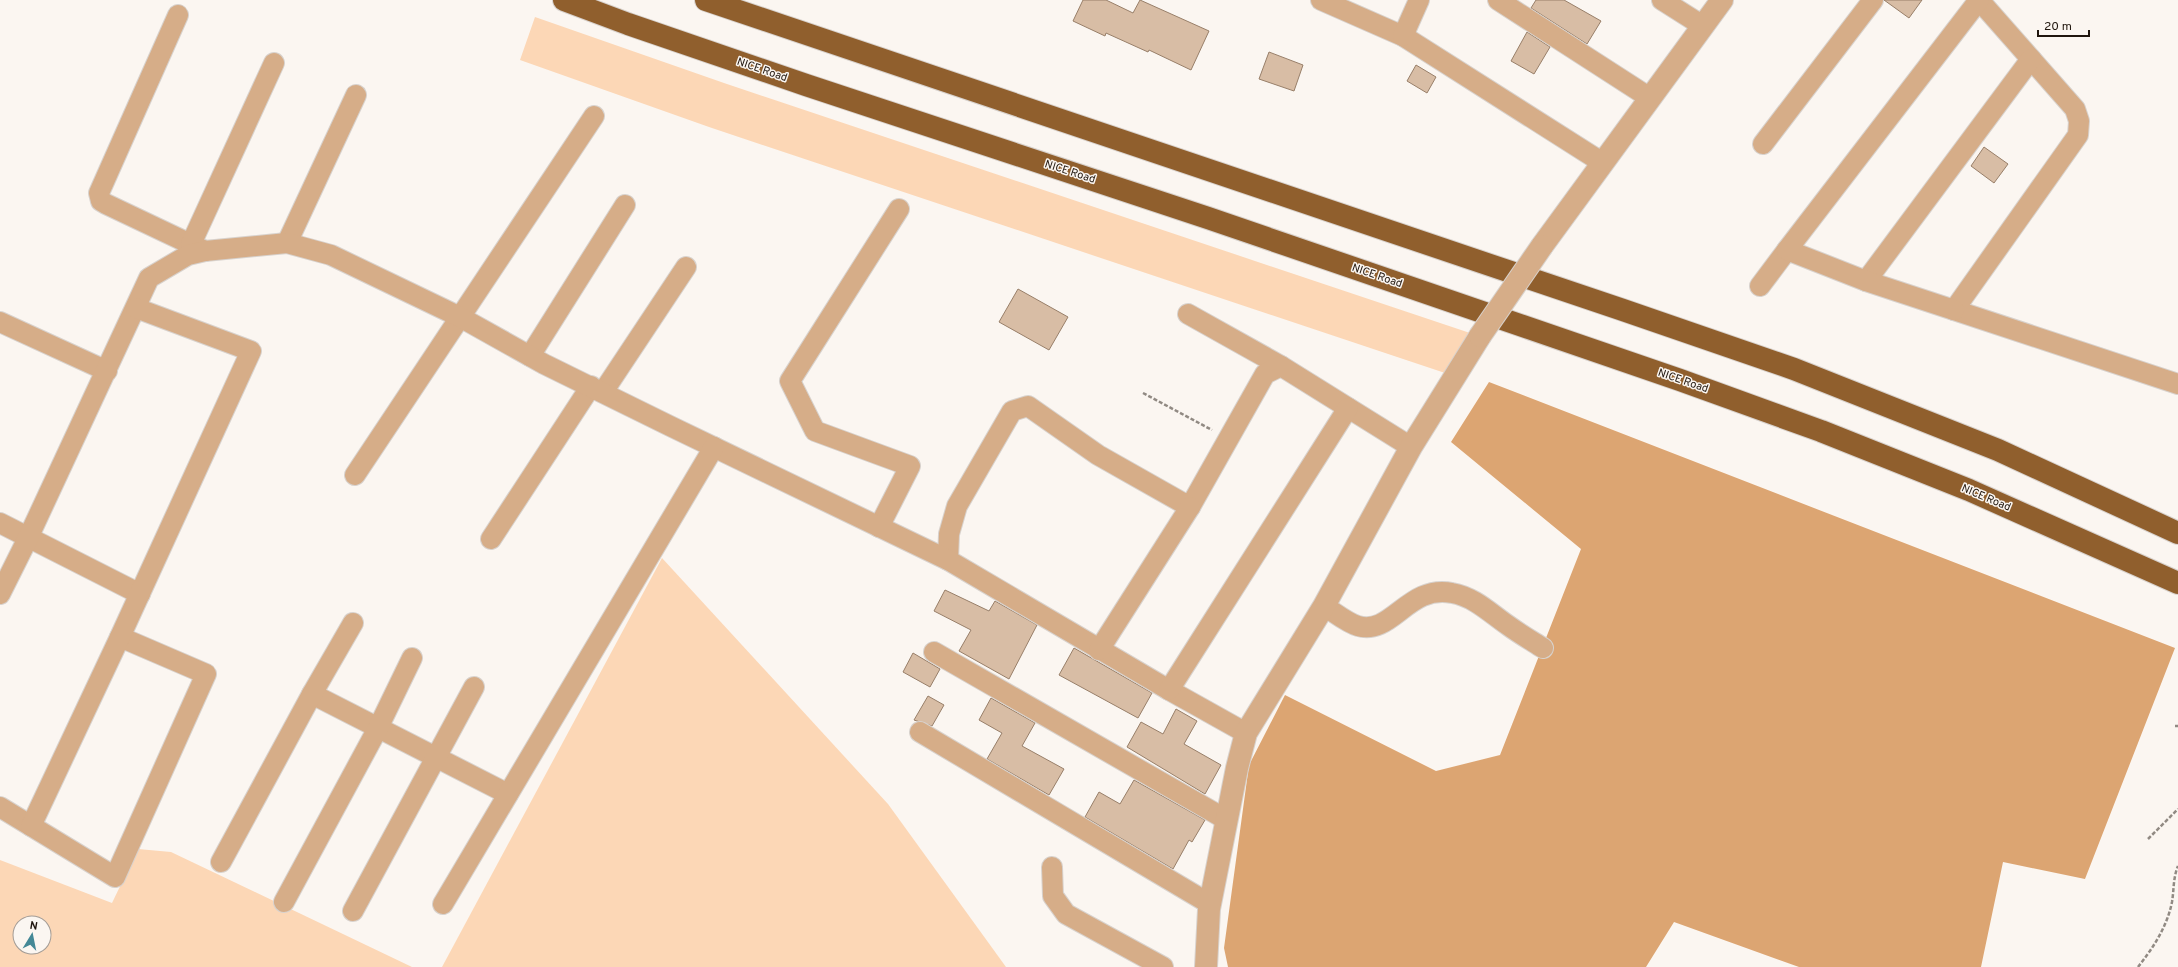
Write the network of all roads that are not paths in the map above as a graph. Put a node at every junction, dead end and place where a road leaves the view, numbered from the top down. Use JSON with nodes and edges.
{"nodes":[{"id":1,"x":564,"y":0,"type":"edge"},
{"id":2,"x":706,"y":0,"type":"edge"},
{"id":3,"x":1322,"y":0,"type":"edge"},
{"id":4,"x":1419,"y":0,"type":"edge"},
{"id":5,"x":1498,"y":0,"type":"edge"},
{"id":6,"x":1662,"y":0,"type":"edge"},
{"id":7,"x":1722,"y":0,"type":"edge"},
{"id":8,"x":1872,"y":0,"type":"edge"},
{"id":9,"x":1979,"y":0,"type":"edge"},
{"id":10,"x":178,"y":15,"type":"dead end"},
{"id":11,"x":1704,"y":26,"type":"junction"},
{"id":12,"x":1403,"y":36,"type":"junction"},
{"id":13,"x":2031,"y":59,"type":"junction"},
{"id":14,"x":274,"y":63,"type":"dead end"},
{"id":15,"x":356,"y":95,"type":"dead end"},
{"id":16,"x":1650,"y":98,"type":"junction"},
{"id":17,"x":594,"y":116,"type":"dead end"},
{"id":18,"x":1762,"y":144,"type":"dead end"},
{"id":19,"x":1603,"y":163,"type":"junction"},
{"id":20,"x":625,"y":205,"type":"dead end"},
{"id":21,"x":899,"y":209,"type":"dead end"},
{"id":22,"x":287,"y":243,"type":"junction"},
{"id":23,"x":198,"y":248,"type":"junction"},
{"id":24,"x":1788,"y":250,"type":"junction"},
{"id":25,"x":686,"y":267,"type":"dead end"},
{"id":26,"x":1866,"y":280,"type":"junction"},
{"id":27,"x":1760,"y":286,"type":"dead end"},
{"id":28,"x":136,"y":308,"type":"junction"},
{"id":29,"x":1954,"y":310,"type":"junction"},
{"id":30,"x":1188,"y":314,"type":"dead end"},
{"id":31,"x":460,"y":317,"type":"junction"},
{"id":32,"x":0,"y":322,"type":"edge"},
{"id":33,"x":530,"y":356,"type":"junction"},
{"id":34,"x":1281,"y":366,"type":"junction"},
{"id":35,"x":107,"y":371,"type":"junction"},
{"id":36,"x":2178,"y":384,"type":"edge"},
{"id":37,"x":597,"y":389,"type":"junction"},
{"id":38,"x":1348,"y":408,"type":"junction"},
{"id":39,"x":714,"y":447,"type":"junction"},
{"id":40,"x":1412,"y":447,"type":"junction"},
{"id":41,"x":355,"y":475,"type":"dead end"},
{"id":42,"x":1190,"y":507,"type":"junction"},
{"id":43,"x":0,"y":523,"type":"edge"},
{"id":44,"x":879,"y":527,"type":"junction"},
{"id":45,"x":2178,"y":533,"type":"edge"},
{"id":46,"x":28,"y":538,"type":"junction"},
{"id":47,"x":491,"y":539,"type":"dead end"},
{"id":48,"x":948,"y":560,"type":"junction"},
{"id":49,"x":2178,"y":583,"type":"edge"},
{"id":50,"x":0,"y":594,"type":"edge"},
{"id":51,"x":140,"y":594,"type":"junction"},
{"id":52,"x":1324,"y":606,"type":"junction"},
{"id":53,"x":354,"y":623,"type":"dead end"},
{"id":54,"x":120,"y":637,"type":"junction"},
{"id":55,"x":1543,"y":648,"type":"dead end"},
{"id":56,"x":1099,"y":650,"type":"junction"},
{"id":57,"x":934,"y":652,"type":"dead end"},
{"id":58,"x":412,"y":658,"type":"dead end"},
{"id":59,"x":474,"y":687,"type":"dead end"},
{"id":60,"x":1169,"y":690,"type":"junction"},
{"id":61,"x":312,"y":694,"type":"junction"},
{"id":62,"x":378,"y":728,"type":"junction"},
{"id":63,"x":920,"y":732,"type":"dead end"},
{"id":64,"x":1246,"y":733,"type":"junction"},
{"id":65,"x":435,"y":757,"type":"junction"},
{"id":66,"x":508,"y":794,"type":"junction"},
{"id":67,"x":0,"y":807,"type":"edge"},
{"id":68,"x":1226,"y":820,"type":"junction"},
{"id":69,"x":31,"y":826,"type":"junction"},
{"id":70,"x":221,"y":862,"type":"dead end"},
{"id":71,"x":1052,"y":867,"type":"dead end"},
{"id":72,"x":284,"y":902,"type":"dead end"},
{"id":73,"x":442,"y":904,"type":"dead end"},
{"id":74,"x":1210,"y":904,"type":"junction"},
{"id":75,"x":353,"y":911,"type":"dead end"},
{"id":76,"x":1204,"y":966,"type":"edge"},
{"id":77,"x":1163,"y":967,"type":"edge"}],
"edges":[{"from":1,"to":49,"type":"highway","name":"NICE Road"},
{"from":2,"to":45,"type":"highway"},
{"from":3,"to":12,"type":"street"},
{"from":4,"to":12,"type":"street"},
{"from":5,"to":16,"type":"street"},
{"from":6,"to":11,"type":"street"},
{"from":7,"to":11,"type":"street"},
{"from":8,"to":18,"type":"street"},
{"from":9,"to":13,"type":"street"},
{"from":9,"to":24,"type":"street"},
{"from":10,"to":23,"type":"street"},
{"from":11,"to":16,"type":"street"},
{"from":12,"to":19,"type":"street"},
{"from":13,"to":26,"type":"street"},
{"from":13,"to":29,"type":"street"},
{"from":14,"to":23,"type":"street"},
{"from":15,"to":22,"type":"street"},
{"from":16,"to":19,"type":"street"},
{"from":17,"to":31,"type":"street"},
{"from":19,"to":40,"type":"street","bridge":true},
{"from":20,"to":33,"type":"street"},
{"from":21,"to":44,"type":"street"},
{"from":22,"to":23,"type":"street"},
{"from":22,"to":31,"type":"street"},
{"from":23,"to":28,"type":"street"},
{"from":24,"to":26,"type":"street"},
{"from":24,"to":27,"type":"street"},
{"from":25,"to":37,"type":"street"},
{"from":26,"to":29,"type":"street"},
{"from":28,"to":35,"type":"street"},
{"from":28,"to":51,"type":"street"},
{"from":29,"to":36,"type":"street"},
{"from":30,"to":34,"type":"street"},
{"from":31,"to":33,"type":"street"},
{"from":31,"to":41,"type":"street"},
{"from":32,"to":35,"type":"street"},
{"from":33,"to":37,"type":"street"},
{"from":34,"to":38,"type":"street"},
{"from":34,"to":42,"type":"street"},
{"from":35,"to":46,"type":"street"},
{"from":37,"to":39,"type":"street"},
{"from":37,"to":47,"type":"street"},
{"from":38,"to":40,"type":"street"},
{"from":38,"to":60,"type":"street"},
{"from":39,"to":44,"type":"street"},
{"from":39,"to":66,"type":"street"},
{"from":40,"to":52,"type":"street"},
{"from":42,"to":48,"type":"street"},
{"from":42,"to":56,"type":"street"},
{"from":43,"to":46,"type":"street"},
{"from":44,"to":48,"type":"street"},
{"from":46,"to":50,"type":"street"},
{"from":46,"to":51,"type":"street"},
{"from":48,"to":56,"type":"street"},
{"from":51,"to":54,"type":"street"},
{"from":52,"to":55,"type":"street"},
{"from":52,"to":64,"type":"street"},
{"from":53,"to":61,"type":"street"},
{"from":54,"to":69,"type":"street"},
{"from":54,"to":69,"type":"street"},
{"from":56,"to":60,"type":"street"},
{"from":57,"to":68,"type":"street"},
{"from":58,"to":62,"type":"street"},
{"from":59,"to":65,"type":"street"},
{"from":60,"to":64,"type":"street"},
{"from":61,"to":62,"type":"street"},
{"from":61,"to":70,"type":"street"},
{"from":62,"to":65,"type":"street"},
{"from":62,"to":72,"type":"street"},
{"from":63,"to":74,"type":"street"},
{"from":64,"to":68,"type":"street"},
{"from":65,"to":66,"type":"street"},
{"from":65,"to":75,"type":"street"},
{"from":66,"to":73,"type":"street"},
{"from":67,"to":69,"type":"street"},
{"from":68,"to":74,"type":"street"},
{"from":71,"to":77,"type":"street"},
{"from":74,"to":76,"type":"street"}]}
